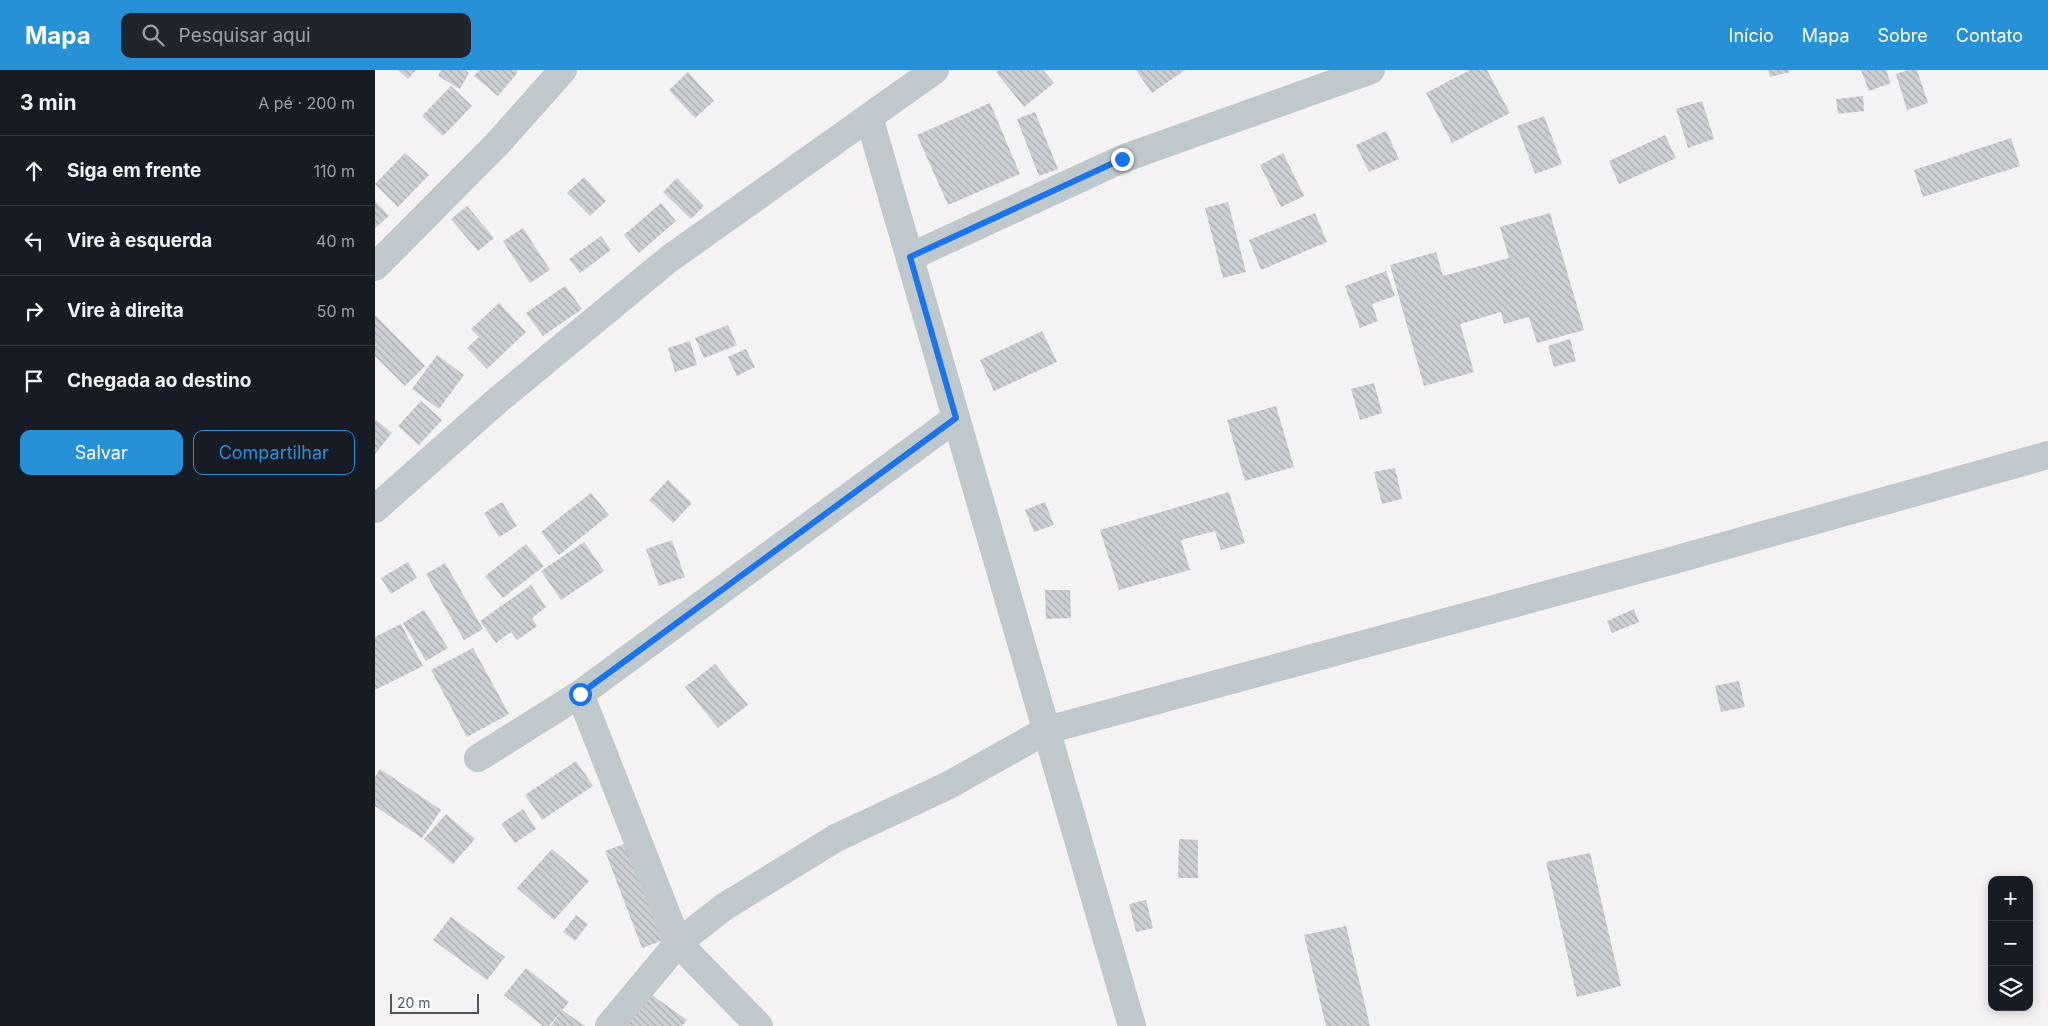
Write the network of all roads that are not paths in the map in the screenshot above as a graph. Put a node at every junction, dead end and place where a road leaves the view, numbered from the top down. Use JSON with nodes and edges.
{"nodes":[{"id":1,"x":563,"y":70,"type":"edge"},
{"id":2,"x":935,"y":70,"type":"edge"},
{"id":3,"x":1371,"y":70,"type":"edge"},
{"id":4,"x":869,"y":117,"type":"junction"},
{"id":5,"x":910,"y":257,"type":"junction"},
{"id":6,"x":375,"y":267,"type":"edge"},
{"id":7,"x":956,"y":418,"type":"junction"},
{"id":8,"x":2048,"y":454,"type":"edge"},
{"id":9,"x":375,"y":509,"type":"edge"},
{"id":10,"x":580,"y":694,"type":"junction"},
{"id":11,"x":1047,"y":730,"type":"junction"},
{"id":12,"x":478,"y":758,"type":"dead end"},
{"id":13,"x":678,"y":943,"type":"junction"},
{"id":14,"x":609,"y":1026,"type":"edge"},
{"id":15,"x":759,"y":1026,"type":"edge"},
{"id":16,"x":1132,"y":1026,"type":"edge"}],
"edges":[{"from":1,"to":6,"type":"street"},
{"from":2,"to":4,"type":"street"},
{"from":3,"to":5,"type":"street"},
{"from":4,"to":5,"type":"street"},
{"from":4,"to":9,"type":"street"},
{"from":5,"to":7,"type":"street"},
{"from":7,"to":10,"type":"street"},
{"from":7,"to":11,"type":"street"},
{"from":8,"to":11,"type":"street"},
{"from":10,"to":12,"type":"street"},
{"from":10,"to":13,"type":"street"},
{"from":11,"to":13,"type":"street"},
{"from":11,"to":16,"type":"street"},
{"from":13,"to":14,"type":"street"},
{"from":13,"to":15,"type":"street"}]}
